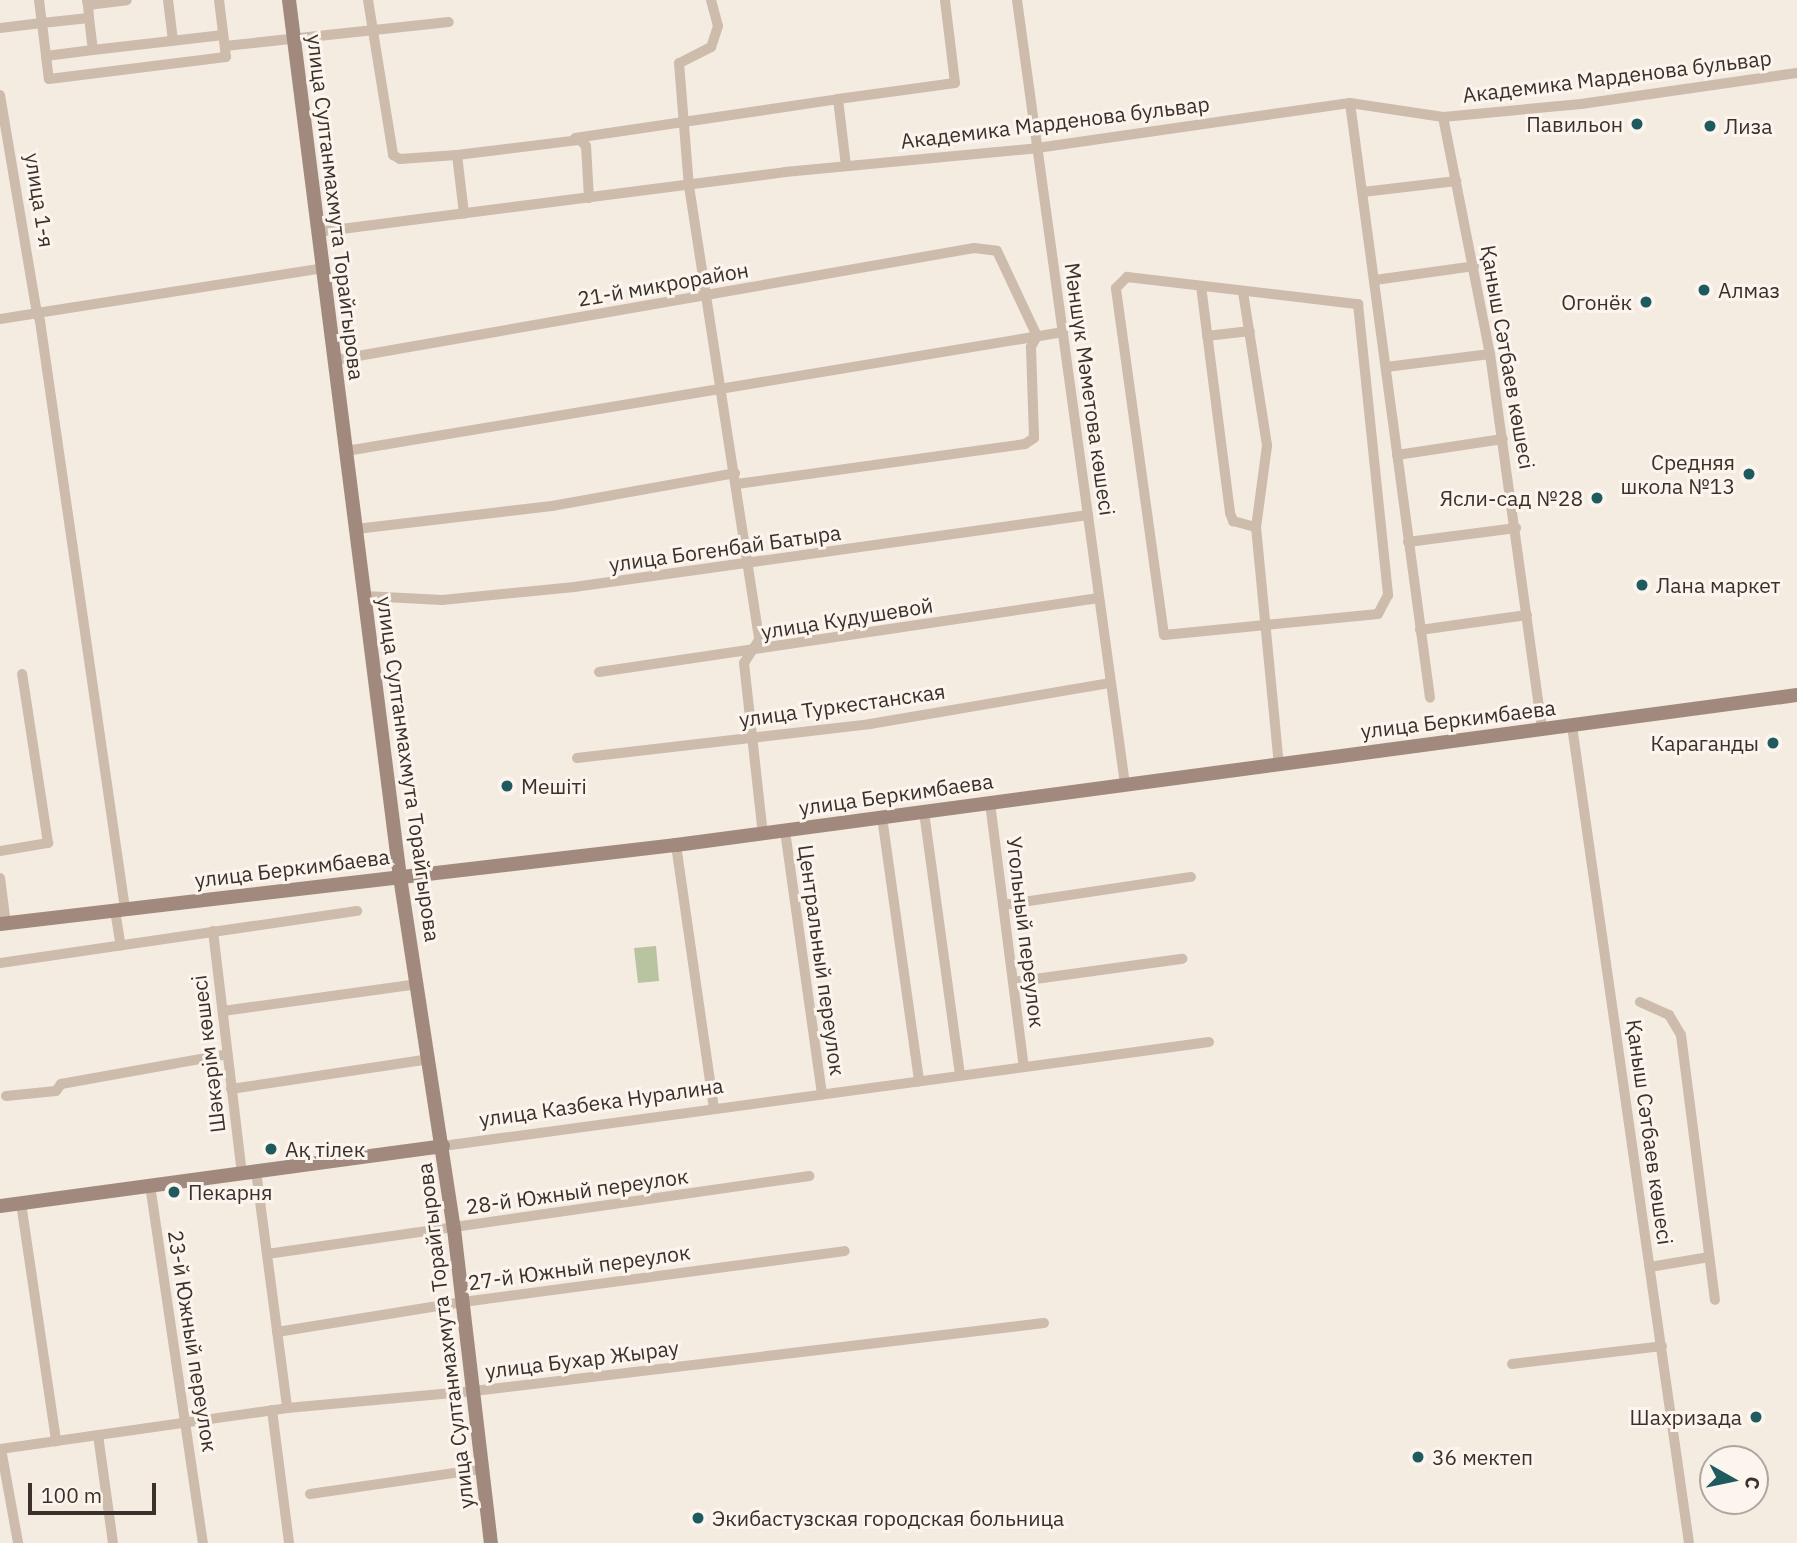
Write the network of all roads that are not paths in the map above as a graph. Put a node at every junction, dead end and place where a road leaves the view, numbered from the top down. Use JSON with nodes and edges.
{"nodes":[{"id":1,"x":39,"y":0,"type":"edge"},
{"id":2,"x":127,"y":0,"type":"edge"},
{"id":3,"x":168,"y":0,"type":"edge"},
{"id":4,"x":219,"y":0,"type":"edge"},
{"id":5,"x":289,"y":0,"type":"edge"},
{"id":6,"x":368,"y":0,"type":"edge"},
{"id":7,"x":711,"y":0,"type":"edge"},
{"id":8,"x":945,"y":0,"type":"edge"},
{"id":9,"x":1017,"y":0,"type":"edge"},
{"id":10,"x":87,"y":3,"type":"edge"},
{"id":11,"x":89,"y":18,"type":"junction"},
{"id":12,"x":449,"y":22,"type":"dead end"},
{"id":13,"x":42,"y":23,"type":"junction"},
{"id":14,"x":0,"y":28,"type":"edge"},
{"id":15,"x":372,"y":30,"type":"junction"},
{"id":16,"x":223,"y":35,"type":"junction"},
{"id":17,"x":293,"y":37,"type":"junction"},
{"id":18,"x":173,"y":41,"type":"junction"},
{"id":19,"x":225,"y":46,"type":"junction"},
{"id":20,"x":93,"y":50,"type":"junction"},
{"id":21,"x":46,"y":55,"type":"junction"},
{"id":22,"x":1797,"y":73,"type":"edge"},
{"id":23,"x":0,"y":95,"type":"edge"},
{"id":24,"x":838,"y":99,"type":"junction"},
{"id":25,"x":1350,"y":103,"type":"junction"},
{"id":26,"x":1443,"y":117,"type":"junction"},
{"id":27,"x":685,"y":122,"type":"junction"},
{"id":28,"x":572,"y":138,"type":"junction"},
{"id":29,"x":1037,"y":148,"type":"junction"},
{"id":30,"x":457,"y":155,"type":"junction"},
{"id":31,"x":846,"y":166,"type":"junction"},
{"id":32,"x":1456,"y":181,"type":"junction"},
{"id":33,"x":689,"y":186,"type":"junction"},
{"id":34,"x":1363,"y":192,"type":"junction"},
{"id":35,"x":589,"y":198,"type":"junction"},
{"id":36,"x":464,"y":214,"type":"junction"},
{"id":37,"x":318,"y":232,"type":"junction"},
{"id":38,"x":1474,"y":266,"type":"junction"},
{"id":39,"x":323,"y":268,"type":"junction"},
{"id":40,"x":1375,"y":280,"type":"junction"},
{"id":41,"x":1201,"y":286,"type":"junction"},
{"id":42,"x":1243,"y":292,"type":"junction"},
{"id":43,"x":707,"y":295,"type":"junction"},
{"id":44,"x":37,"y":313,"type":"junction"},
{"id":45,"x":0,"y":319,"type":"edge"},
{"id":46,"x":1250,"y":331,"type":"junction"},
{"id":47,"x":1063,"y":332,"type":"junction"},
{"id":48,"x":1207,"y":336,"type":"junction"},
{"id":49,"x":1037,"y":337,"type":"junction"},
{"id":50,"x":1490,"y":354,"type":"junction"},
{"id":51,"x":335,"y":360,"type":"junction"},
{"id":52,"x":1386,"y":367,"type":"junction"},
{"id":53,"x":722,"y":387,"type":"junction"},
{"id":54,"x":1503,"y":439,"type":"junction"},
{"id":55,"x":346,"y":451,"type":"junction"},
{"id":56,"x":1396,"y":455,"type":"junction"},
{"id":57,"x":736,"y":479,"type":"junction"},
{"id":58,"x":1088,"y":515,"type":"junction"},
{"id":59,"x":1256,"y":527,"type":"junction"},
{"id":60,"x":356,"y":528,"type":"junction"},
{"id":61,"x":1516,"y":528,"type":"junction"},
{"id":62,"x":1408,"y":542,"type":"junction"},
{"id":63,"x":748,"y":565,"type":"junction"},
{"id":64,"x":365,"y":596,"type":"junction"},
{"id":65,"x":1099,"y":597,"type":"junction"},
{"id":66,"x":1527,"y":615,"type":"junction"},
{"id":67,"x":1263,"y":627,"type":"junction"},
{"id":68,"x":1420,"y":630,"type":"junction"},
{"id":69,"x":748,"y":653,"type":"junction"},
{"id":70,"x":599,"y":673,"type":"dead end"},
{"id":71,"x":22,"y":674,"type":"dead end"},
{"id":72,"x":1111,"y":683,"type":"junction"},
{"id":73,"x":1797,"y":695,"type":"edge"},
{"id":74,"x":1430,"y":698,"type":"dead end"},
{"id":75,"x":1572,"y":726,"type":"junction"},
{"id":76,"x":1542,"y":730,"type":"junction"},
{"id":77,"x":753,"y":737,"type":"junction"},
{"id":78,"x":577,"y":758,"type":"dead end"},
{"id":79,"x":1279,"y":764,"type":"junction"},
{"id":80,"x":1125,"y":784,"type":"junction"},
{"id":81,"x":990,"y":803,"type":"junction"},
{"id":82,"x":924,"y":812,"type":"junction"},
{"id":83,"x":883,"y":817,"type":"junction"},
{"id":84,"x":785,"y":831,"type":"junction"},
{"id":85,"x":763,"y":834,"type":"junction"},
{"id":86,"x":676,"y":845,"type":"junction"},
{"id":87,"x":0,"y":852,"type":"edge"},
{"id":88,"x":0,"y":877,"type":"edge"},
{"id":89,"x":400,"y":877,"type":"junction"},
{"id":90,"x":1191,"y":877,"type":"dead end"},
{"id":91,"x":1003,"y":905,"type":"junction"},
{"id":92,"x":120,"y":910,"type":"junction"},
{"id":93,"x":357,"y":911,"type":"dead end"},
{"id":94,"x":3,"y":924,"type":"edge"},
{"id":95,"x":214,"y":931,"type":"junction"},
{"id":96,"x":121,"y":946,"type":"junction"},
{"id":97,"x":1182,"y":959,"type":"dead end"},
{"id":98,"x":0,"y":963,"type":"edge"},
{"id":99,"x":1013,"y":982,"type":"junction"},
{"id":100,"x":418,"y":984,"type":"junction"},
{"id":101,"x":1640,"y":1002,"type":"dead end"},
{"id":102,"x":223,"y":1011,"type":"junction"},
{"id":103,"x":1209,"y":1042,"type":"dead end"},
{"id":104,"x":227,"y":1054,"type":"junction"},
{"id":105,"x":430,"y":1059,"type":"junction"},
{"id":106,"x":1024,"y":1067,"type":"junction"},
{"id":107,"x":960,"y":1076,"type":"junction"},
{"id":108,"x":919,"y":1081,"type":"junction"},
{"id":109,"x":231,"y":1088,"type":"junction"},
{"id":110,"x":822,"y":1094,"type":"junction"},
{"id":111,"x":6,"y":1096,"type":"dead end"},
{"id":112,"x":714,"y":1108,"type":"junction"},
{"id":113,"x":443,"y":1146,"type":"junction"},
{"id":114,"x":249,"y":1172,"type":"junction"},
{"id":115,"x":809,"y":1176,"type":"dead end"},
{"id":116,"x":150,"y":1185,"type":"junction"},
{"id":117,"x":21,"y":1203,"type":"junction"},
{"id":118,"x":0,"y":1206,"type":"edge"},
{"id":119,"x":454,"y":1229,"type":"junction"},
{"id":120,"x":845,"y":1251,"type":"dead end"},
{"id":121,"x":267,"y":1254,"type":"junction"},
{"id":122,"x":1709,"y":1257,"type":"junction"},
{"id":123,"x":1650,"y":1266,"type":"junction"},
{"id":124,"x":1715,"y":1300,"type":"dead end"},
{"id":125,"x":463,"y":1302,"type":"junction"},
{"id":126,"x":1044,"y":1323,"type":"dead end"},
{"id":127,"x":277,"y":1332,"type":"junction"},
{"id":128,"x":1662,"y":1346,"type":"junction"},
{"id":129,"x":1512,"y":1364,"type":"dead end"},
{"id":130,"x":474,"y":1391,"type":"junction"},
{"id":131,"x":287,"y":1408,"type":"junction"},
{"id":132,"x":272,"y":1410,"type":"junction"},
{"id":133,"x":186,"y":1422,"type":"junction"},
{"id":134,"x":98,"y":1435,"type":"junction"},
{"id":135,"x":56,"y":1441,"type":"junction"},
{"id":136,"x":1,"y":1449,"type":"edge"},
{"id":137,"x":482,"y":1469,"type":"junction"},
{"id":138,"x":310,"y":1494,"type":"dead end"},
{"id":139,"x":18,"y":1543,"type":"edge"},
{"id":140,"x":113,"y":1543,"type":"edge"},
{"id":141,"x":204,"y":1543,"type":"edge"},
{"id":142,"x":289,"y":1543,"type":"edge"},
{"id":143,"x":491,"y":1543,"type":"edge"},
{"id":144,"x":1689,"y":1543,"type":"edge"}],
"edges":[{"from":1,"to":13,"type":"street"},
{"from":2,"to":10,"type":"street"},
{"from":3,"to":18,"type":"street"},
{"from":4,"to":16,"type":"street"},
{"from":5,"to":17,"type":"street","name":"улица Султанмахмута Торайгырова"},
{"from":6,"to":15,"type":"street"},
{"from":7,"to":27,"type":"street"},
{"from":8,"to":24,"type":"street"},
{"from":9,"to":29,"type":"street","name":"Мәншүк Мәметова көшесі"},
{"from":10,"to":11,"type":"street"},
{"from":11,"to":13,"type":"street"},
{"from":11,"to":20,"type":"street"},
{"from":12,"to":15,"type":"street"},
{"from":13,"to":14,"type":"street"},
{"from":13,"to":21,"type":"street"},
{"from":15,"to":17,"type":"street"},
{"from":15,"to":30,"type":"street"},
{"from":16,"to":18,"type":"street"},
{"from":16,"to":19,"type":"street"},
{"from":17,"to":19,"type":"street"},
{"from":17,"to":37,"type":"street","name":"улица Султанмахмута Торайгырова"},
{"from":18,"to":20,"type":"street"},
{"from":19,"to":21,"type":"street"},
{"from":20,"to":21,"type":"street"},
{"from":22,"to":26,"type":"street","name":"Академика Марденова бульвар"},
{"from":23,"to":44,"type":"street","name":"улица 1-я"},
{"from":24,"to":27,"type":"street"},
{"from":24,"to":31,"type":"street"},
{"from":25,"to":26,"type":"street","name":"Академика Марденова бульвар"},
{"from":25,"to":29,"type":"street","name":"Академика Марденова бульвар"},
{"from":25,"to":34,"type":"street"},
{"from":26,"to":32,"type":"street","name":"Қаныш Сәтбаев көшесі"},
{"from":27,"to":28,"type":"street"},
{"from":27,"to":33,"type":"street"},
{"from":28,"to":30,"type":"street"},
{"from":28,"to":35,"type":"street"},
{"from":29,"to":31,"type":"street","name":"Академика Марденова бульвар"},
{"from":29,"to":47,"type":"street","name":"Мәншүк Мәметова көшесі"},
{"from":30,"to":36,"type":"street"},
{"from":31,"to":33,"type":"street","name":"Академика Марденова бульвар"},
{"from":32,"to":34,"type":"street"},
{"from":32,"to":38,"type":"street","name":"Қаныш Сәтбаев көшесі"},
{"from":33,"to":35,"type":"street","name":"Академика Марденова бульвар"},
{"from":33,"to":43,"type":"street"},
{"from":34,"to":40,"type":"street"},
{"from":35,"to":36,"type":"street","name":"Академика Марденова бульвар"},
{"from":36,"to":37,"type":"street","name":"Академика Марденова бульвар"},
{"from":37,"to":39,"type":"street","name":"улица Султанмахмута Торайгырова"},
{"from":38,"to":40,"type":"street"},
{"from":38,"to":50,"type":"street","name":"Қаныш Сәтбаев көшесі"},
{"from":39,"to":44,"type":"street"},
{"from":39,"to":51,"type":"street","name":"улица Султанмахмута Торайгырова"},
{"from":40,"to":52,"type":"street"},
{"from":41,"to":42,"type":"street"},
{"from":41,"to":48,"type":"street"},
{"from":41,"to":67,"type":"street"},
{"from":42,"to":46,"type":"street"},
{"from":42,"to":67,"type":"street"},
{"from":43,"to":49,"type":"street","name":"21-й микрорайон"},
{"from":43,"to":51,"type":"street","name":"21-й микрорайон"},
{"from":43,"to":53,"type":"street"},
{"from":44,"to":45,"type":"street"},
{"from":44,"to":92,"type":"street","name":"улица 1-я"},
{"from":46,"to":48,"type":"street"},
{"from":46,"to":59,"type":"street"},
{"from":47,"to":49,"type":"street"},
{"from":47,"to":58,"type":"street","name":"Мәншүк Мәметова көшесі"},
{"from":48,"to":59,"type":"street"},
{"from":49,"to":53,"type":"street"},
{"from":49,"to":57,"type":"street"},
{"from":50,"to":52,"type":"street"},
{"from":50,"to":54,"type":"street","name":"Қаныш Сәтбаев көшесі"},
{"from":51,"to":55,"type":"street","name":"улица Султанмахмута Торайгырова"},
{"from":52,"to":56,"type":"street"},
{"from":53,"to":55,"type":"street"},
{"from":53,"to":57,"type":"street"},
{"from":54,"to":56,"type":"street"},
{"from":54,"to":61,"type":"street","name":"Қаныш Сәтбаев көшесі"},
{"from":55,"to":60,"type":"street","name":"улица Султанмахмута Торайгырова"},
{"from":56,"to":62,"type":"street"},
{"from":57,"to":60,"type":"street"},
{"from":57,"to":63,"type":"street"},
{"from":58,"to":63,"type":"street","name":"улица Богенбай Батыра"},
{"from":58,"to":65,"type":"street","name":"Мәншүк Мәметова көшесі"},
{"from":59,"to":67,"type":"street"},
{"from":60,"to":64,"type":"street","name":"улица Султанмахмута Торайгырова"},
{"from":61,"to":62,"type":"street"},
{"from":61,"to":66,"type":"street","name":"Қаныш Сәтбаев көшесі"},
{"from":62,"to":68,"type":"street"},
{"from":63,"to":64,"type":"street","name":"улица Богенбай Батыра"},
{"from":63,"to":69,"type":"street"},
{"from":64,"to":89,"type":"street","name":"улица Султанмахмута Торайгырова"},
{"from":65,"to":69,"type":"street","name":"улица Кудушевой"},
{"from":65,"to":72,"type":"street","name":"Мәншүк Мәметова көшесі"},
{"from":66,"to":68,"type":"street"},
{"from":66,"to":76,"type":"street","name":"Қаныш Сәтбаев көшесі"},
{"from":67,"to":79,"type":"street"},
{"from":68,"to":74,"type":"street"},
{"from":69,"to":70,"type":"street","name":"улица Кудушевой"},
{"from":69,"to":77,"type":"street"},
{"from":71,"to":87,"type":"street"},
{"from":72,"to":77,"type":"street","name":"улица Туркестанская"},
{"from":72,"to":80,"type":"street","name":"Мәншүк Мәметова көшесі"},
{"from":73,"to":75,"type":"street","name":"улица Беркимбаева"},
{"from":75,"to":76,"type":"street","name":"улица Беркимбаева"},
{"from":75,"to":123,"type":"street","name":"Қаныш Сәтбаев көшесі"},
{"from":76,"to":79,"type":"street","name":"улица Беркимбаева"},
{"from":77,"to":78,"type":"street","name":"улица Туркестанская"},
{"from":77,"to":85,"type":"street"},
{"from":79,"to":80,"type":"street","name":"улица Беркимбаева"},
{"from":80,"to":81,"type":"street","name":"улица Беркимбаева"},
{"from":81,"to":82,"type":"street","name":"улица Беркимбаева"},
{"from":81,"to":91,"type":"street","name":"Угольный переулок"},
{"from":82,"to":83,"type":"street","name":"улица Беркимбаева"},
{"from":82,"to":107,"type":"street"},
{"from":83,"to":84,"type":"street","name":"улица Беркимбаева"},
{"from":83,"to":108,"type":"street"},
{"from":84,"to":85,"type":"street","name":"улица Беркимбаева"},
{"from":84,"to":110,"type":"street","name":"Центральный переулок"},
{"from":85,"to":86,"type":"street","name":"улица Беркимбаева"},
{"from":86,"to":89,"type":"street","name":"улица Беркимбаева"},
{"from":86,"to":112,"type":"street"},
{"from":88,"to":94,"type":"street"},
{"from":89,"to":92,"type":"street","name":"улица Беркимбаева"},
{"from":89,"to":100,"type":"street","name":"улица Султанмахмута Торайгырова"},
{"from":90,"to":91,"type":"street"},
{"from":91,"to":99,"type":"street","name":"Угольный переулок"},
{"from":92,"to":94,"type":"street","name":"улица Беркимбаева"},
{"from":92,"to":96,"type":"street","name":"улица 1-я"},
{"from":93,"to":95,"type":"street"},
{"from":95,"to":96,"type":"street"},
{"from":95,"to":102,"type":"street","name":"Шәкәрім көшесі"},
{"from":96,"to":98,"type":"street"},
{"from":97,"to":99,"type":"street"},
{"from":99,"to":106,"type":"street","name":"Угольный переулок"},
{"from":100,"to":102,"type":"street"},
{"from":100,"to":105,"type":"street","name":"улица Султанмахмута Торайгырова"},
{"from":101,"to":122,"type":"street"},
{"from":102,"to":104,"type":"street","name":"Шәкәрім көшесі"},
{"from":103,"to":106,"type":"street","name":"улица Казбека Нуралина"},
{"from":104,"to":109,"type":"street","name":"Шәкәрім көшесі"},
{"from":104,"to":111,"type":"street"},
{"from":105,"to":109,"type":"street"},
{"from":105,"to":113,"type":"street","name":"улица Султанмахмута Торайгырова"},
{"from":106,"to":107,"type":"street","name":"улица Казбека Нуралина"},
{"from":107,"to":108,"type":"street","name":"улица Казбека Нуралина"},
{"from":108,"to":110,"type":"street","name":"улица Казбека Нуралина"},
{"from":109,"to":114,"type":"street","name":"Шәкәрім көшесі"},
{"from":110,"to":112,"type":"street","name":"улица Казбека Нуралина"},
{"from":112,"to":113,"type":"street","name":"улица Казбека Нуралина"},
{"from":113,"to":114,"type":"street","name":"улица Казбека Нуралина"},
{"from":113,"to":119,"type":"street","name":"улица Султанмахмута Торайгырова"},
{"from":114,"to":116,"type":"street","name":"улица Казбека Нуралина"},
{"from":114,"to":121,"type":"street","name":"Шәкәрім көшесі"},
{"from":115,"to":119,"type":"street","name":"28-й Южный переулок"},
{"from":116,"to":117,"type":"street","name":"улица Казбека Нуралина"},
{"from":116,"to":133,"type":"street","name":"23-й Южный переулок"},
{"from":117,"to":118,"type":"street","name":"улица Казбека Нуралина"},
{"from":117,"to":135,"type":"street"},
{"from":119,"to":121,"type":"street","name":"28-й Южный переулок"},
{"from":119,"to":125,"type":"street","name":"улица Султанмахмута Торайгырова"},
{"from":120,"to":125,"type":"street","name":"27-й Южный переулок"},
{"from":121,"to":127,"type":"street","name":"Шәкәрім көшесі"},
{"from":122,"to":123,"type":"street"},
{"from":122,"to":124,"type":"street"},
{"from":123,"to":128,"type":"street","name":"Қаныш Сәтбаев көшесі"},
{"from":125,"to":127,"type":"street","name":"27-й Южный переулок"},
{"from":125,"to":130,"type":"street","name":"улица Султанмахмута Торайгырова"},
{"from":126,"to":130,"type":"street","name":"улица Бухар Жырау"},
{"from":127,"to":131,"type":"street","name":"Шәкәрім көшесі"},
{"from":128,"to":129,"type":"street"},
{"from":128,"to":144,"type":"street","name":"Қаныш Сәтбаев көшесі"},
{"from":130,"to":131,"type":"street","name":"улица Бухар Жырау"},
{"from":130,"to":137,"type":"street","name":"улица Султанмахмута Торайгырова"},
{"from":131,"to":132,"type":"street","name":"улица Бухар Жырау"},
{"from":132,"to":133,"type":"street","name":"улица Бухар Жырау"},
{"from":132,"to":142,"type":"street"},
{"from":133,"to":134,"type":"street","name":"улица Бухар Жырау"},
{"from":133,"to":141,"type":"street","name":"23-й Южный переулок"},
{"from":134,"to":135,"type":"street","name":"улица Бухар Жырау"},
{"from":134,"to":140,"type":"street"},
{"from":135,"to":136,"type":"street","name":"улица Бухар Жырау"},
{"from":136,"to":139,"type":"street"},
{"from":137,"to":138,"type":"street"},
{"from":137,"to":143,"type":"street","name":"улица Султанмахмута Торайгырова"}]}
